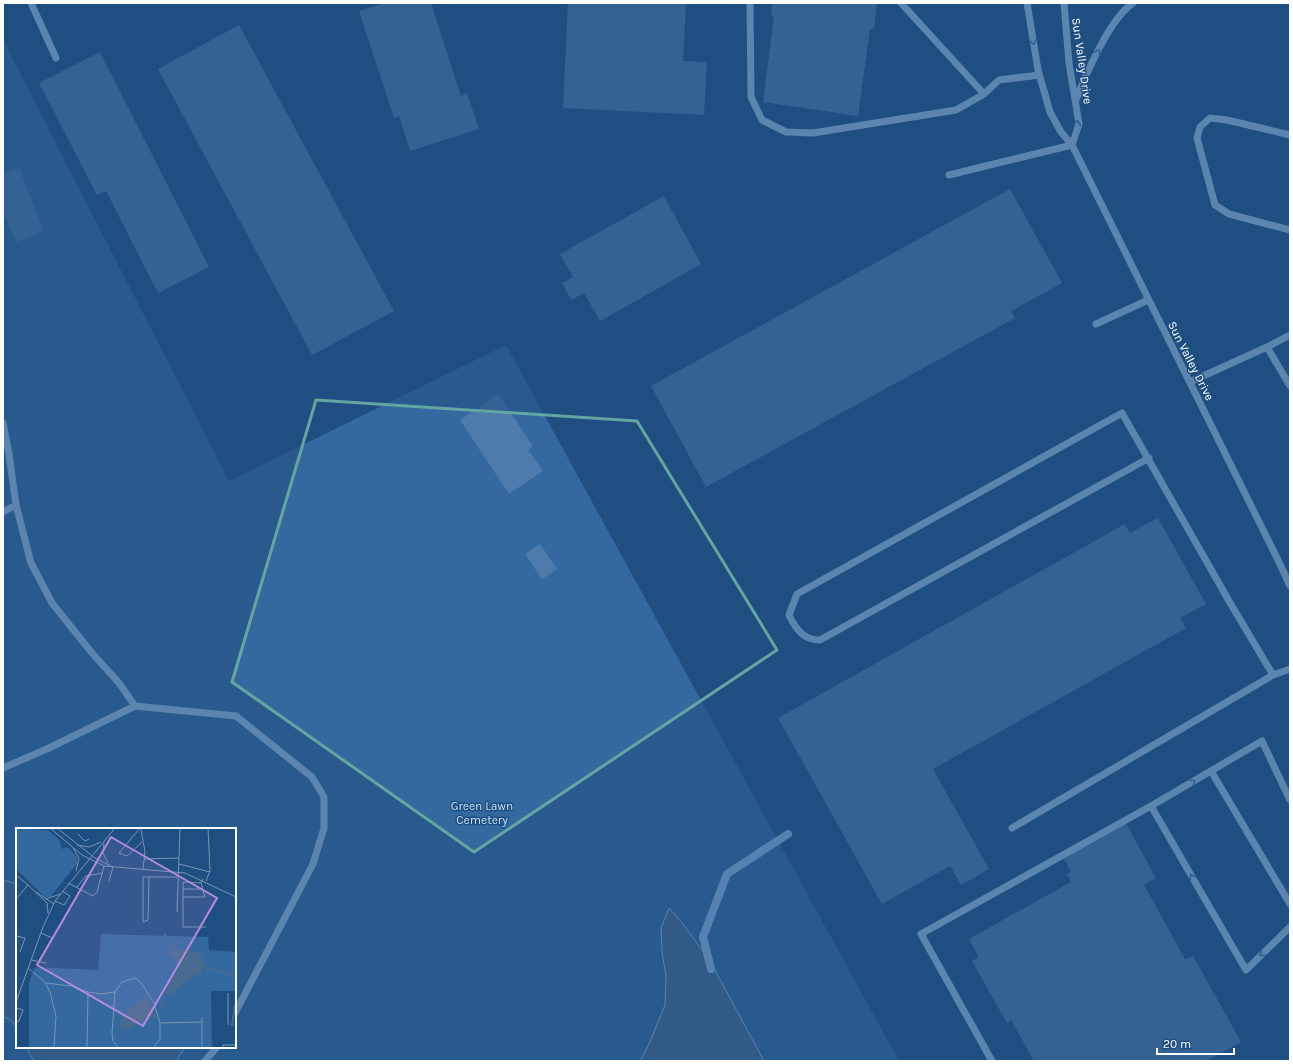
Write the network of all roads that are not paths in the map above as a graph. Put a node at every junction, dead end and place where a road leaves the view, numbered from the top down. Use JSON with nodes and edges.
{"nodes":[{"id":1,"x":31,"y":3,"type":"edge"},
{"id":2,"x":750,"y":3,"type":"edge"},
{"id":3,"x":901,"y":3,"type":"edge"},
{"id":4,"x":1027,"y":3,"type":"edge"},
{"id":5,"x":1064,"y":3,"type":"edge"},
{"id":6,"x":1133,"y":3,"type":"edge"},
{"id":7,"x":56,"y":58,"type":"dead end"},
{"id":8,"x":1039,"y":75,"type":"junction"},
{"id":9,"x":984,"y":94,"type":"junction"},
{"id":10,"x":1076,"y":100,"type":"junction"},
{"id":11,"x":1290,"y":135,"type":"edge"},
{"id":12,"x":1072,"y":145,"type":"junction"},
{"id":13,"x":949,"y":175,"type":"dead end"},
{"id":14,"x":1290,"y":230,"type":"edge"},
{"id":15,"x":1148,"y":300,"type":"junction"},
{"id":16,"x":1096,"y":324,"type":"dead end"},
{"id":17,"x":1290,"y":335,"type":"edge"},
{"id":18,"x":1266,"y":347,"type":"junction"},
{"id":19,"x":1190,"y":382,"type":"junction"},
{"id":20,"x":1290,"y":386,"type":"edge"},
{"id":21,"x":3,"y":423,"type":"edge"},
{"id":22,"x":1149,"y":458,"type":"junction"},
{"id":23,"x":16,"y":505,"type":"junction"},
{"id":24,"x":3,"y":512,"type":"edge"},
{"id":25,"x":1290,"y":586,"type":"edge"},
{"id":26,"x":1290,"y":669,"type":"edge"},
{"id":27,"x":1273,"y":675,"type":"junction"},
{"id":28,"x":135,"y":706,"type":"junction"},
{"id":29,"x":3,"y":768,"type":"edge"},
{"id":30,"x":1211,"y":771,"type":"junction"},
{"id":31,"x":1290,"y":800,"type":"edge"},
{"id":32,"x":1151,"y":806,"type":"junction"},
{"id":33,"x":1012,"y":828,"type":"dead end"},
{"id":34,"x":1290,"y":904,"type":"edge"},
{"id":35,"x":1290,"y":927,"type":"edge"},
{"id":36,"x":236,"y":1011,"type":"edge"},
{"id":37,"x":216,"y":1048,"type":"edge"},
{"id":38,"x":205,"y":1061,"type":"edge"},
{"id":39,"x":992,"y":1061,"type":"edge"}],
"edges":[{"from":1,"to":7,"type":"street"},
{"from":2,"to":9,"type":"street"},
{"from":3,"to":9,"type":"street"},
{"from":4,"to":8,"type":"street","name":"Sun Valley Drive","one_way":true},
{"from":5,"to":10,"type":"street","name":"Sun Valley Drive"},
{"from":10,"to":6,"type":"street","one_way":true},
{"from":8,"to":9,"type":"street"},
{"from":8,"to":12,"type":"street","name":"Sun Valley Drive"},
{"from":12,"to":10,"type":"street","name":"Sun Valley Drive","one_way":true},
{"from":11,"to":14,"type":"street"},
{"from":12,"to":13,"type":"street"},
{"from":12,"to":15,"type":"street","name":"Sun Valley Drive"},
{"from":15,"to":16,"type":"street"},
{"from":15,"to":19,"type":"street","name":"Sun Valley Drive"},
{"from":17,"to":18,"type":"street"},
{"from":18,"to":19,"type":"street"},
{"from":18,"to":20,"type":"street"},
{"from":19,"to":25,"type":"street","name":"Sun Valley Drive"},
{"from":21,"to":23,"type":"street"},
{"from":22,"to":22,"type":"street"},
{"from":22,"to":27,"type":"street"},
{"from":23,"to":24,"type":"street"},
{"from":23,"to":28,"type":"street"},
{"from":26,"to":27,"type":"street"},
{"from":27,"to":33,"type":"street"},
{"from":28,"to":29,"type":"street"},
{"from":28,"to":36,"type":"street"},
{"from":30,"to":31,"type":"street"},
{"from":32,"to":30,"type":"street","one_way":true},
{"from":30,"to":34,"type":"street"},
{"from":35,"to":32,"type":"street","one_way":true},
{"from":32,"to":39,"type":"street"},
{"from":37,"to":38,"type":"street"}]}
